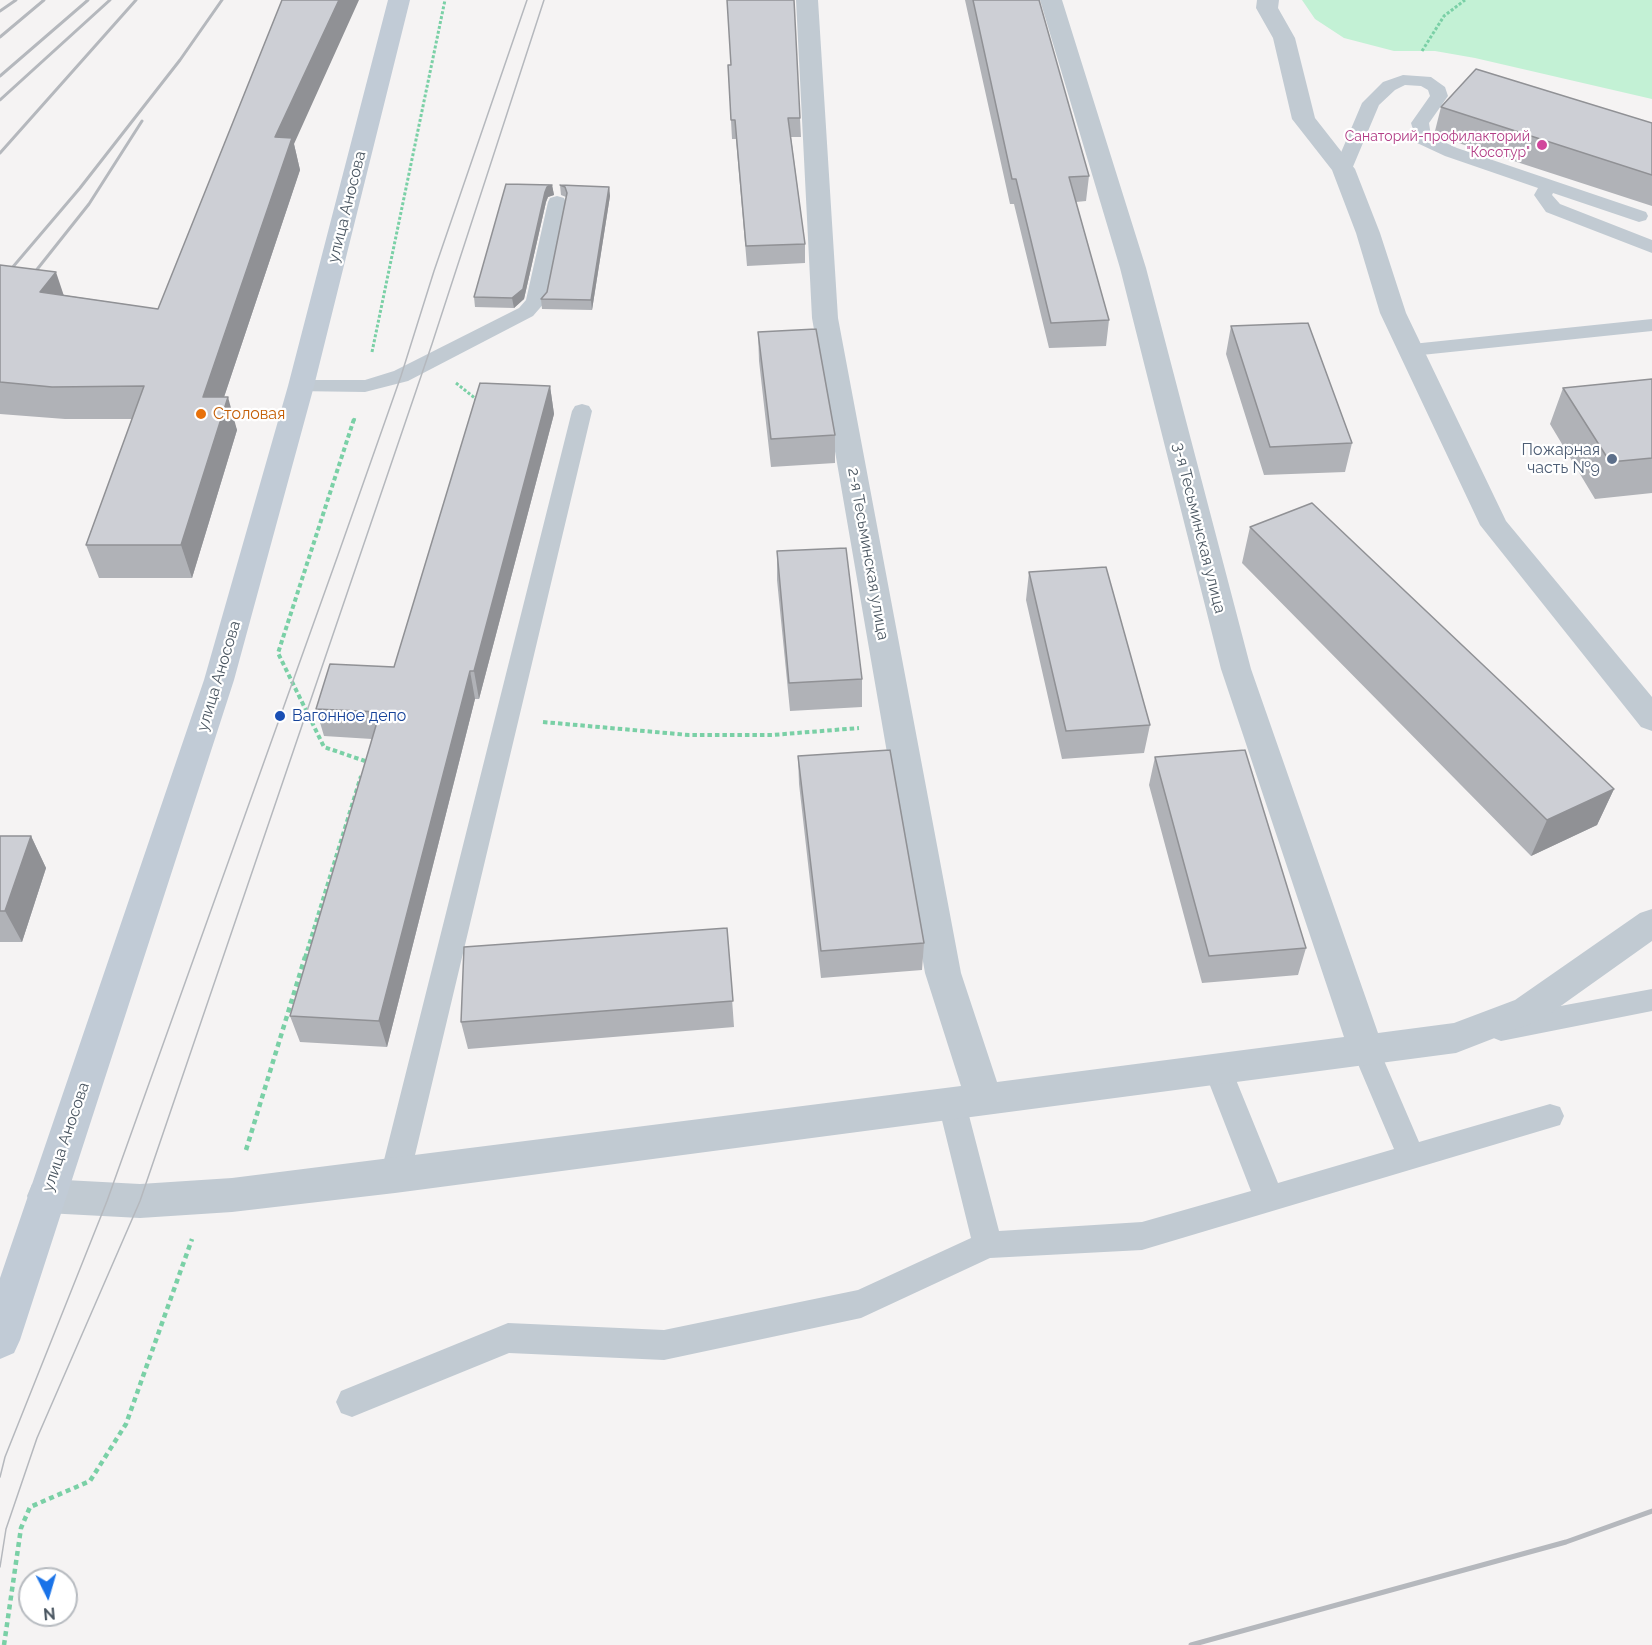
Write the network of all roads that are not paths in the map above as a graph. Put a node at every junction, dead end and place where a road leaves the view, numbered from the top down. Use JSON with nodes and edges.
{"nodes":[{"id":1,"x":399,"y":0,"type":"edge"},
{"id":2,"x":807,"y":0,"type":"edge"},
{"id":3,"x":1051,"y":0,"type":"edge"},
{"id":4,"x":1268,"y":0,"type":"edge"},
{"id":5,"x":1456,"y":85,"type":"dead end"},
{"id":6,"x":1436,"y":87,"type":"junction"},
{"id":7,"x":1342,"y":169,"type":"junction"},
{"id":8,"x":1548,"y":186,"type":"junction"},
{"id":9,"x":557,"y":202,"type":"dead end"},
{"id":10,"x":1639,"y":216,"type":"dead end"},
{"id":11,"x":1652,"y":247,"type":"edge"},
{"id":12,"x":1650,"y":327,"type":"edge"},
{"id":13,"x":1412,"y":350,"type":"junction"},
{"id":14,"x":301,"y":386,"type":"junction"},
{"id":15,"x":582,"y":411,"type":"dead end"},
{"id":16,"x":1652,"y":719,"type":"edge"},
{"id":17,"x":1652,"y":923,"type":"edge"},
{"id":18,"x":1652,"y":1000,"type":"edge"},
{"id":19,"x":1456,"y":1038,"type":"junction"},
{"id":20,"x":1366,"y":1050,"type":"junction"},
{"id":21,"x":1218,"y":1070,"type":"junction"},
{"id":22,"x":968,"y":1102,"type":"junction"},
{"id":23,"x":1550,"y":1116,"type":"dead end"},
{"id":24,"x":1411,"y":1156,"type":"junction"},
{"id":25,"x":395,"y":1176,"type":"junction"},
{"id":26,"x":46,"y":1196,"type":"junction"},
{"id":27,"x":1269,"y":1198,"type":"junction"},
{"id":28,"x":988,"y":1245,"type":"junction"},
{"id":29,"x":0,"y":1340,"type":"edge"},
{"id":30,"x":352,"y":1402,"type":"dead end"}],
"edges":[{"from":1,"to":14,"type":"main road","name":"улица Аносова"},
{"from":2,"to":22,"type":"street","name":"2-я Тесьминская улица"},
{"from":3,"to":20,"type":"street","name":"3-я Тесьминская улица"},
{"from":4,"to":7,"type":"street"},
{"from":5,"to":6,"type":"lane"},
{"from":6,"to":7,"type":"lane"},
{"from":6,"to":8,"type":"lane"},
{"from":7,"to":13,"type":"street"},
{"from":8,"to":10,"type":"lane"},
{"from":8,"to":11,"type":"lane"},
{"from":9,"to":14,"type":"lane"},
{"from":12,"to":13,"type":"lane"},
{"from":13,"to":16,"type":"street"},
{"from":14,"to":26,"type":"main road","name":"улица Аносова"},
{"from":15,"to":25,"type":"lane"},
{"from":17,"to":19,"type":"street"},
{"from":18,"to":19,"type":"lane"},
{"from":19,"to":20,"type":"street"},
{"from":20,"to":21,"type":"street"},
{"from":20,"to":24,"type":"lane"},
{"from":21,"to":22,"type":"street"},
{"from":21,"to":27,"type":"lane"},
{"from":22,"to":25,"type":"street"},
{"from":22,"to":28,"type":"lane"},
{"from":23,"to":24,"type":"lane"},
{"from":24,"to":27,"type":"lane"},
{"from":25,"to":26,"type":"street"},
{"from":26,"to":29,"type":"main road","name":"улица Аносова"},
{"from":27,"to":28,"type":"lane"},
{"from":28,"to":30,"type":"lane"}]}
